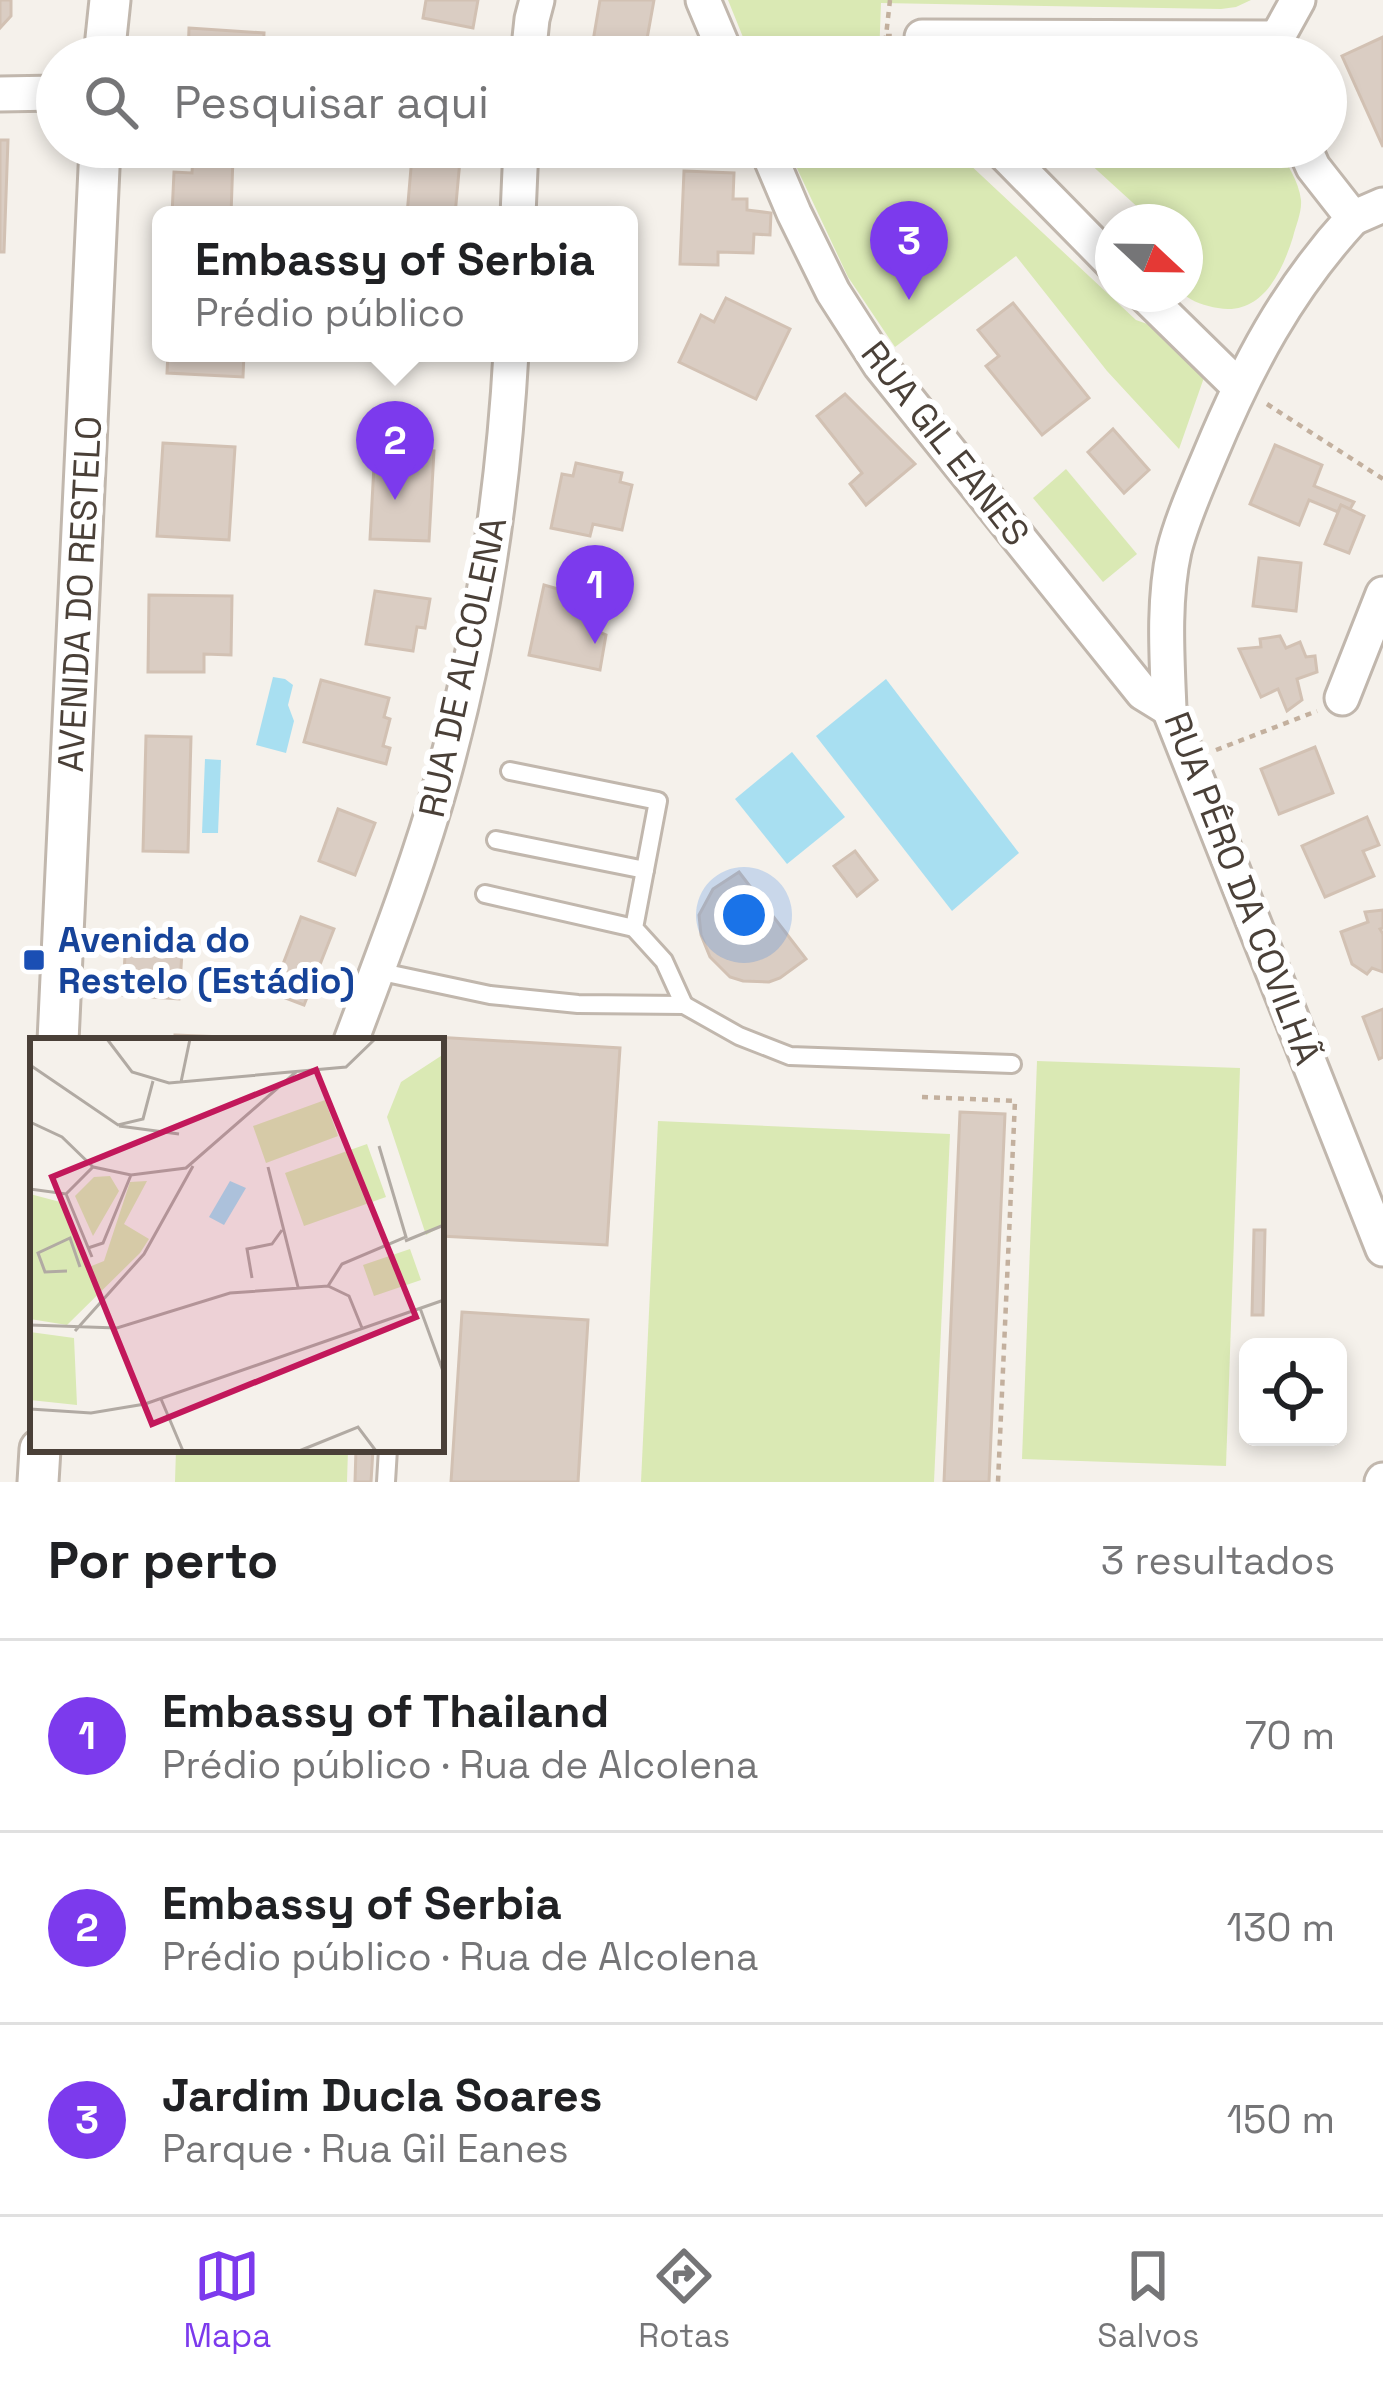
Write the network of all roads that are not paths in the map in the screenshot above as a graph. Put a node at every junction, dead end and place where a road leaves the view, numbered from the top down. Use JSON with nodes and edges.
{"nodes":[{"id":1,"x":110,"y":0,"type":"edge"},
{"id":2,"x":537,"y":0,"type":"edge"},
{"id":3,"x":703,"y":0,"type":"edge"},
{"id":4,"x":1298,"y":0,"type":"edge"},
{"id":5,"x":106,"y":36,"type":"edge"},
{"id":6,"x":530,"y":36,"type":"edge"},
{"id":7,"x":718,"y":36,"type":"edge"},
{"id":8,"x":1282,"y":36,"type":"edge"},
{"id":9,"x":36,"y":93,"type":"edge"},
{"id":10,"x":0,"y":94,"type":"edge"},
{"id":11,"x":99,"y":168,"type":"edge"},
{"id":12,"x":520,"y":168,"type":"edge"},
{"id":13,"x":775,"y":168,"type":"edge"},
{"id":14,"x":1019,"y":168,"type":"edge"},
{"id":15,"x":1314,"y":168,"type":"edge"},
{"id":16,"x":518,"y":206,"type":"edge"},
{"id":17,"x":1368,"y":212,"type":"edge"},
{"id":18,"x":1095,"y":246,"type":"edge"},
{"id":19,"x":1162,"y":312,"type":"edge"},
{"id":20,"x":510,"y":362,"type":"edge"},
{"id":21,"x":1239,"y":387,"type":"junction"},
{"id":22,"x":1383,"y":594,"type":"edge"},
{"id":23,"x":1328,"y":706,"type":"road end"},
{"id":24,"x":1169,"y":709,"type":"junction"},
{"id":25,"x":510,"y":771,"type":"dead end"},
{"id":26,"x":496,"y":840,"type":"dead end"},
{"id":27,"x":645,"y":871,"type":"junction"},
{"id":28,"x":485,"y":894,"type":"dead end"},
{"id":29,"x":634,"y":928,"type":"junction"},
{"id":30,"x":377,"y":971,"type":"junction"},
{"id":31,"x":684,"y":1005,"type":"junction"},
{"id":32,"x":58,"y":1038,"type":"edge"},
{"id":33,"x":352,"y":1038,"type":"edge"},
{"id":34,"x":1012,"y":1064,"type":"dead end"},
{"id":35,"x":1368,"y":1175,"type":"edge"},
{"id":36,"x":1383,"y":1249,"type":"edge"},
{"id":37,"x":40,"y":1452,"type":"edge"},
{"id":38,"x":388,"y":1452,"type":"edge"},
{"id":39,"x":38,"y":1482,"type":"edge"},
{"id":40,"x":386,"y":1482,"type":"edge"}],
"edges":[{"from":1,"to":5,"type":"street"},
{"from":2,"to":6,"type":"street"},
{"from":3,"to":7,"type":"street"},
{"from":4,"to":8,"type":"street"},
{"from":9,"to":10,"type":"street"},
{"from":11,"to":32,"type":"street","name":"AVENIDA DO RESTELO"},
{"from":12,"to":16,"type":"street"},
{"from":13,"to":24,"type":"street","name":"RUA GIL EANES"},
{"from":14,"to":18,"type":"street"},
{"from":15,"to":17,"type":"street","name":"RUA PÊRO DA COVILHÃ"},
{"from":17,"to":21,"type":"street","name":"RUA PÊRO DA COVILHÃ"},
{"from":19,"to":21,"type":"street"},
{"from":20,"to":30,"type":"street","name":"RUA DE ALCOLENA"},
{"from":21,"to":24,"type":"street","name":"RUA PÊRO DA COVILHÃ"},
{"from":22,"to":23,"type":"street"},
{"from":24,"to":35,"type":"street","name":"RUA PÊRO DA COVILHÃ"},
{"from":25,"to":27,"type":"lane"},
{"from":26,"to":27,"type":"lane"},
{"from":27,"to":29,"type":"lane"},
{"from":28,"to":29,"type":"lane"},
{"from":29,"to":31,"type":"lane"},
{"from":30,"to":31,"type":"lane"},
{"from":30,"to":33,"type":"street","name":"RUA DE ALCOLENA"},
{"from":31,"to":34,"type":"lane"},
{"from":35,"to":36,"type":"street","name":"RUA PÊRO DA COVILHÃ"},
{"from":37,"to":39,"type":"street"},
{"from":38,"to":40,"type":"lane"}]}
